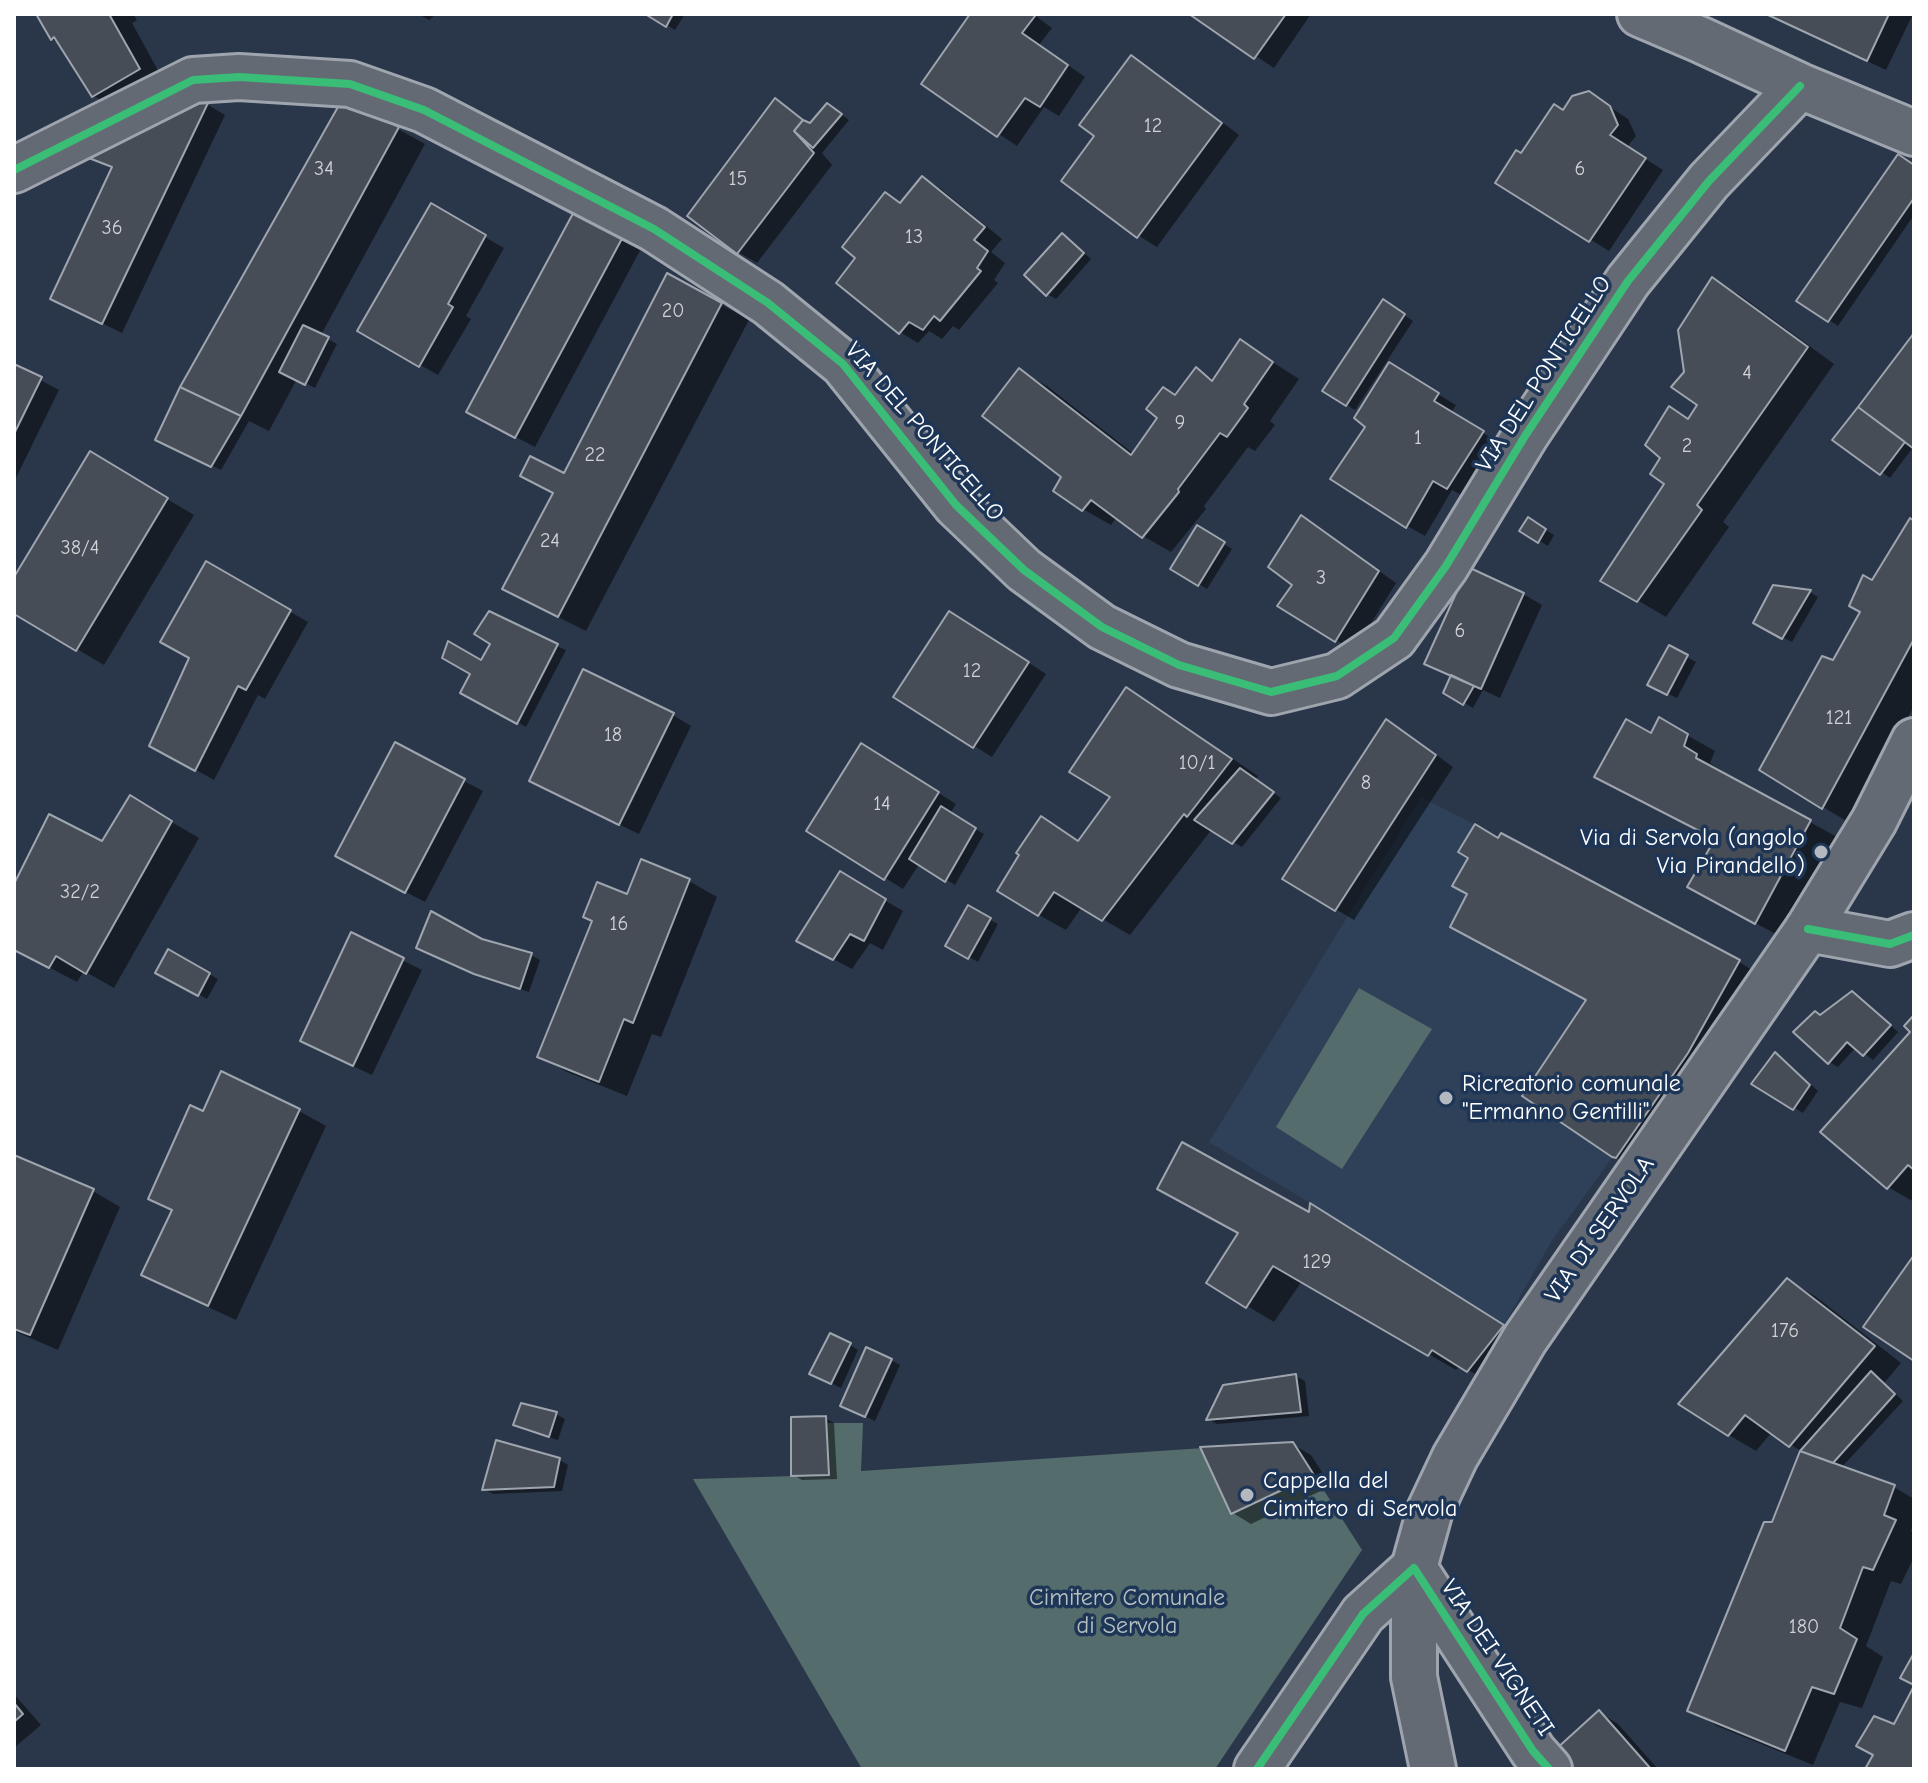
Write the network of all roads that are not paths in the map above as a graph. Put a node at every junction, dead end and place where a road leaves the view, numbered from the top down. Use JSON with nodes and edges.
{"nodes":[{"id":1,"x":1640,"y":14,"type":"edge"},
{"id":2,"x":1800,"y":86,"type":"junction"},
{"id":3,"x":1914,"y":133,"type":"edge"},
{"id":4,"x":14,"y":170,"type":"edge"},
{"id":5,"x":1914,"y":741,"type":"edge"},
{"id":6,"x":1808,"y":929,"type":"junction"},
{"id":7,"x":1914,"y":935,"type":"edge"},
{"id":8,"x":1414,"y":1568,"type":"junction"},
{"id":9,"x":1257,"y":1769,"type":"edge"},
{"id":10,"x":1433,"y":1769,"type":"edge"},
{"id":11,"x":1549,"y":1769,"type":"edge"}],
"edges":[{"from":1,"to":2,"type":"street"},
{"from":2,"to":3,"type":"street"},
{"from":2,"to":4,"type":"street","name":"VIA DEL PONTICELLO"},
{"from":5,"to":6,"type":"street","name":"VIA DI SERVOLA"},
{"from":6,"to":7,"type":"street"},
{"from":6,"to":8,"type":"street","name":"VIA DI SERVOLA"},
{"from":8,"to":9,"type":"street"},
{"from":8,"to":10,"type":"street","name":"VIA DI SERVOLA"},
{"from":8,"to":11,"type":"street","name":"VIA DEI VIGNETI"}]}
